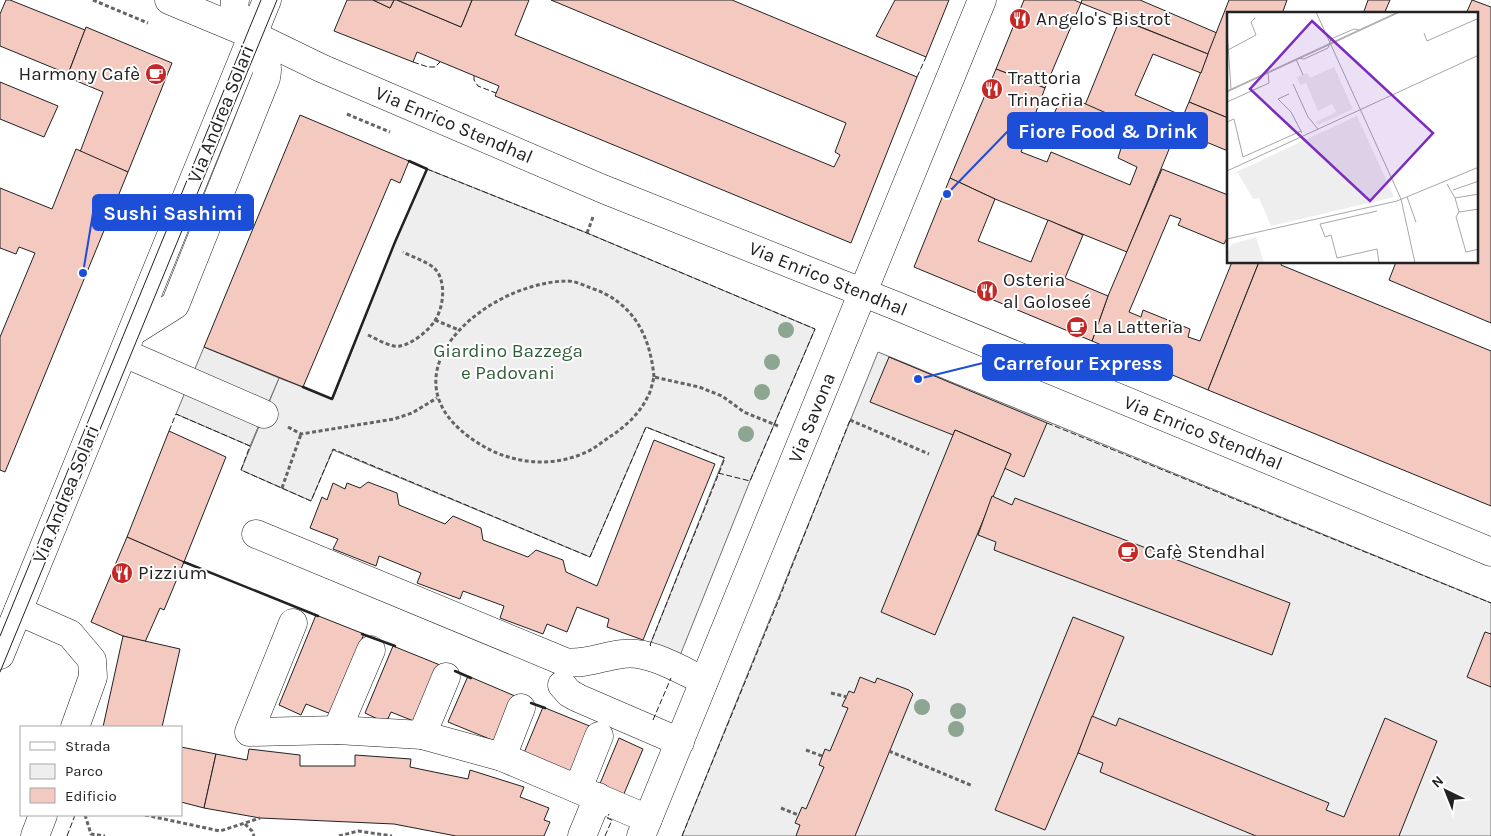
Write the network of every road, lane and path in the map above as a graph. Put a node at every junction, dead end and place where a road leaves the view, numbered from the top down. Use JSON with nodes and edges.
{"nodes":[{"id":1,"x":168,"y":0,"type":"edge"},
{"id":2,"x":235,"y":0,"type":"edge"},
{"id":3,"x":267,"y":0,"type":"edge"},
{"id":4,"x":982,"y":0,"type":"edge"},
{"id":5,"x":253,"y":35,"type":"junction"},
{"id":6,"x":403,"y":252,"type":"dead end"},
{"id":7,"x":863,"y":293,"type":"junction"},
{"id":8,"x":435,"y":320,"type":"junction"},
{"id":9,"x":459,"y":330,"type":"junction"},
{"id":10,"x":368,"y":335,"type":"dead end"},
{"id":11,"x":128,"y":342,"type":"junction"},
{"id":12,"x":654,"y":377,"type":"junction"},
{"id":13,"x":437,"y":398,"type":"junction"},
{"id":14,"x":264,"y":414,"type":"joint"},
{"id":15,"x":850,"y":420,"type":"dead end"},
{"id":16,"x":774,"y":425,"type":"dead end"},
{"id":17,"x":301,"y":434,"type":"junction"},
{"id":18,"x":929,"y":454,"type":"dead end"},
{"id":19,"x":282,"y":488,"type":"dead end"},
{"id":20,"x":256,"y":534,"type":"dead end"},
{"id":21,"x":1491,"y":552,"type":"edge"},
{"id":22,"x":18,"y":611,"type":"junction"},
{"id":23,"x":293,"y":623,"type":"dead end"},
{"id":24,"x":371,"y":650,"type":"dead end"},
{"id":25,"x":0,"y":655,"type":"edge"},
{"id":26,"x":446,"y":677,"type":"dead end"},
{"id":27,"x":704,"y":681,"type":"junction"},
{"id":28,"x":562,"y":685,"type":"dead end"},
{"id":29,"x":831,"y":693,"type":"dead end"},
{"id":30,"x":847,"y":697,"type":"dead end"},
{"id":31,"x":521,"y":708,"type":"dead end"},
{"id":32,"x":75,"y":726,"type":"edge"},
{"id":33,"x":337,"y":730,"type":"junction"},
{"id":34,"x":422,"y":735,"type":"junction"},
{"id":35,"x":599,"y":736,"type":"dead end"},
{"id":36,"x":680,"y":742,"type":"junction"},
{"id":37,"x":806,"y":750,"type":"dead end"},
{"id":38,"x":889,"y":751,"type":"dead end"},
{"id":39,"x":822,"y":756,"type":"dead end"},
{"id":40,"x":502,"y":757,"type":"junction"},
{"id":41,"x":973,"y":786,"type":"dead end"},
{"id":42,"x":588,"y":793,"type":"junction"},
{"id":43,"x":781,"y":808,"type":"dead end"},
{"id":44,"x":798,"y":815,"type":"dead end"},
{"id":45,"x":43,"y":816,"type":"edge"},
{"id":46,"x":85,"y":816,"type":"edge"},
{"id":47,"x":150,"y":816,"type":"edge"},
{"id":48,"x":260,"y":818,"type":"dead end"},
{"id":49,"x":245,"y":824,"type":"junction"},
{"id":50,"x":645,"y":828,"type":"edge"},
{"id":51,"x":358,"y":831,"type":"junction"},
{"id":52,"x":90,"y":835,"type":"edge"},
{"id":53,"x":35,"y":836,"type":"edge"},
{"id":54,"x":105,"y":836,"type":"edge"},
{"id":55,"x":254,"y":836,"type":"edge"},
{"id":56,"x":338,"y":836,"type":"edge"},
{"id":57,"x":363,"y":836,"type":"edge"},
{"id":58,"x":392,"y":836,"type":"edge"},
{"id":59,"x":582,"y":836,"type":"edge"}],
"edges":[{"from":1,"to":5,"type":"street","name":"Via Enrico Stendhal"},
{"from":2,"to":5,"type":"street","name":"Via Andrea Solari"},
{"from":3,"to":5,"type":"street","name":"Via Andrea Solari"},
{"from":4,"to":7,"type":"street","name":"Via Savona"},
{"from":5,"to":7,"type":"street","name":"Via Enrico Stendhal"},
{"from":5,"to":11,"type":"street","name":"Via Andrea Solari"},
{"from":6,"to":8,"type":"path"},
{"from":7,"to":21,"type":"street","name":"Via Enrico Stendhal"},
{"from":7,"to":27,"type":"street","name":"Via Savona"},
{"from":8,"to":9,"type":"path"},
{"from":8,"to":10,"type":"path"},
{"from":9,"to":12,"type":"path"},
{"from":9,"to":13,"type":"path"},
{"from":11,"to":14,"type":"street"},
{"from":11,"to":22,"type":"street","name":"Via Andrea Solari"},
{"from":12,"to":13,"type":"path"},
{"from":12,"to":16,"type":"path"},
{"from":13,"to":17,"type":"path"},
{"from":14,"to":17,"type":"path"},
{"from":15,"to":18,"type":"path"},
{"from":17,"to":19,"type":"path"},
{"from":20,"to":27,"type":"street"},
{"from":22,"to":25,"type":"street","name":"Via Andrea Solari"},
{"from":22,"to":32,"type":"street"},
{"from":23,"to":33,"type":"street"},
{"from":24,"to":33,"type":"street"},
{"from":26,"to":34,"type":"street"},
{"from":27,"to":36,"type":"street","name":"Via Savona"},
{"from":28,"to":36,"type":"street"},
{"from":29,"to":30,"type":"path"},
{"from":31,"to":40,"type":"street"},
{"from":33,"to":34,"type":"street"},
{"from":34,"to":40,"type":"street"},
{"from":35,"to":42,"type":"street"},
{"from":36,"to":50,"type":"street","name":"Via Savona"},
{"from":37,"to":39,"type":"path"},
{"from":38,"to":41,"type":"path"},
{"from":40,"to":42,"type":"street"},
{"from":42,"to":50,"type":"street"},
{"from":42,"to":59,"type":"street"},
{"from":43,"to":44,"type":"path"},
{"from":45,"to":53,"type":"street"},
{"from":46,"to":52,"type":"path"},
{"from":47,"to":49,"type":"path"},
{"from":48,"to":49,"type":"path"},
{"from":49,"to":55,"type":"path"},
{"from":51,"to":56,"type":"path"},
{"from":51,"to":57,"type":"path"},
{"from":51,"to":58,"type":"path"},
{"from":52,"to":54,"type":"path"}]}
